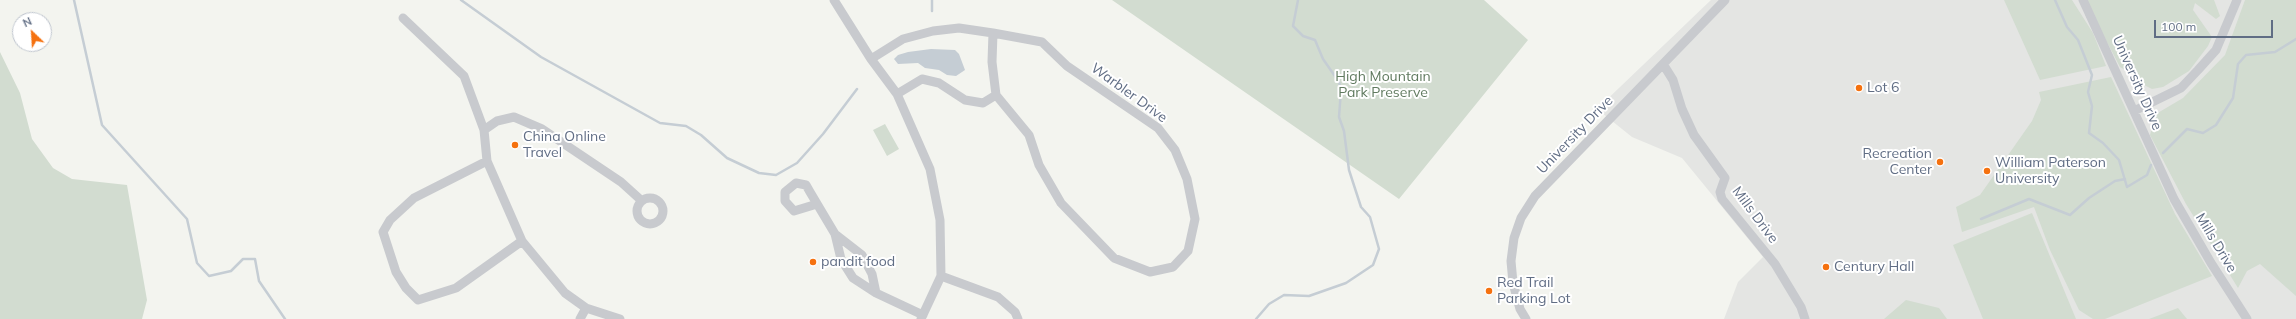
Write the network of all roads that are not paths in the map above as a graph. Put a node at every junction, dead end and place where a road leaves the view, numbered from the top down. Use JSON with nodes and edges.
{"nodes":[{"id":1,"x":834,"y":0,"type":"edge"},
{"id":2,"x":1725,"y":0,"type":"edge"},
{"id":3,"x":2083,"y":0,"type":"edge"},
{"id":4,"x":2237,"y":0,"type":"edge"},
{"id":5,"x":403,"y":18,"type":"dead end"},
{"id":6,"x":993,"y":32,"type":"junction"},
{"id":7,"x":871,"y":59,"type":"junction"},
{"id":8,"x":1663,"y":64,"type":"junction"},
{"id":9,"x":897,"y":94,"type":"junction"},
{"id":10,"x":996,"y":95,"type":"junction"},
{"id":11,"x":2134,"y":111,"type":"junction"},
{"id":12,"x":484,"y":130,"type":"junction"},
{"id":13,"x":487,"y":161,"type":"junction"},
{"id":14,"x":2165,"y":179,"type":"joint"},
{"id":15,"x":642,"y":201,"type":"dead end"},
{"id":16,"x":817,"y":204,"type":"dead end"},
{"id":17,"x":835,"y":234,"type":"junction"},
{"id":18,"x":522,"y":241,"type":"junction"},
{"id":19,"x":941,"y":276,"type":"junction"},
{"id":20,"x":876,"y":293,"type":"junction"},
{"id":21,"x":586,"y":308,"type":"junction"},
{"id":22,"x":922,"y":317,"type":"edge"},
{"id":23,"x":580,"y":319,"type":"edge"},
{"id":24,"x":620,"y":319,"type":"edge"},
{"id":25,"x":1018,"y":319,"type":"edge"},
{"id":26,"x":1526,"y":319,"type":"edge"},
{"id":27,"x":1805,"y":319,"type":"edge"},
{"id":28,"x":2247,"y":319,"type":"edge"}],
"edges":[{"from":1,"to":7,"type":"street"},
{"from":2,"to":8,"type":"street","name":"University Drive"},
{"from":3,"to":11,"type":"street","name":"University Drive"},
{"from":4,"to":11,"type":"street"},
{"from":5,"to":12,"type":"street"},
{"from":6,"to":7,"type":"street","name":"Warbler Drive"},
{"from":6,"to":10,"type":"street"},
{"from":6,"to":10,"type":"street","name":"Warbler Drive"},
{"from":7,"to":9,"type":"street"},
{"from":8,"to":26,"type":"street","name":"University Drive"},
{"from":8,"to":27,"type":"street","name":"Mills Drive"},
{"from":9,"to":10,"type":"street"},
{"from":9,"to":19,"type":"street"},
{"from":11,"to":14,"type":"street","name":"University Drive"},
{"from":12,"to":13,"type":"street"},
{"from":12,"to":15,"type":"street"},
{"from":13,"to":18,"type":"street"},
{"from":13,"to":18,"type":"street"},
{"from":14,"to":28,"type":"street","name":"Mills Drive"},
{"from":16,"to":17,"type":"street"},
{"from":17,"to":20,"type":"street"},
{"from":17,"to":20,"type":"street"},
{"from":18,"to":21,"type":"street"},
{"from":19,"to":22,"type":"street"},
{"from":19,"to":25,"type":"street"},
{"from":20,"to":22,"type":"street"},
{"from":21,"to":23,"type":"street"},
{"from":21,"to":24,"type":"street"}]}
